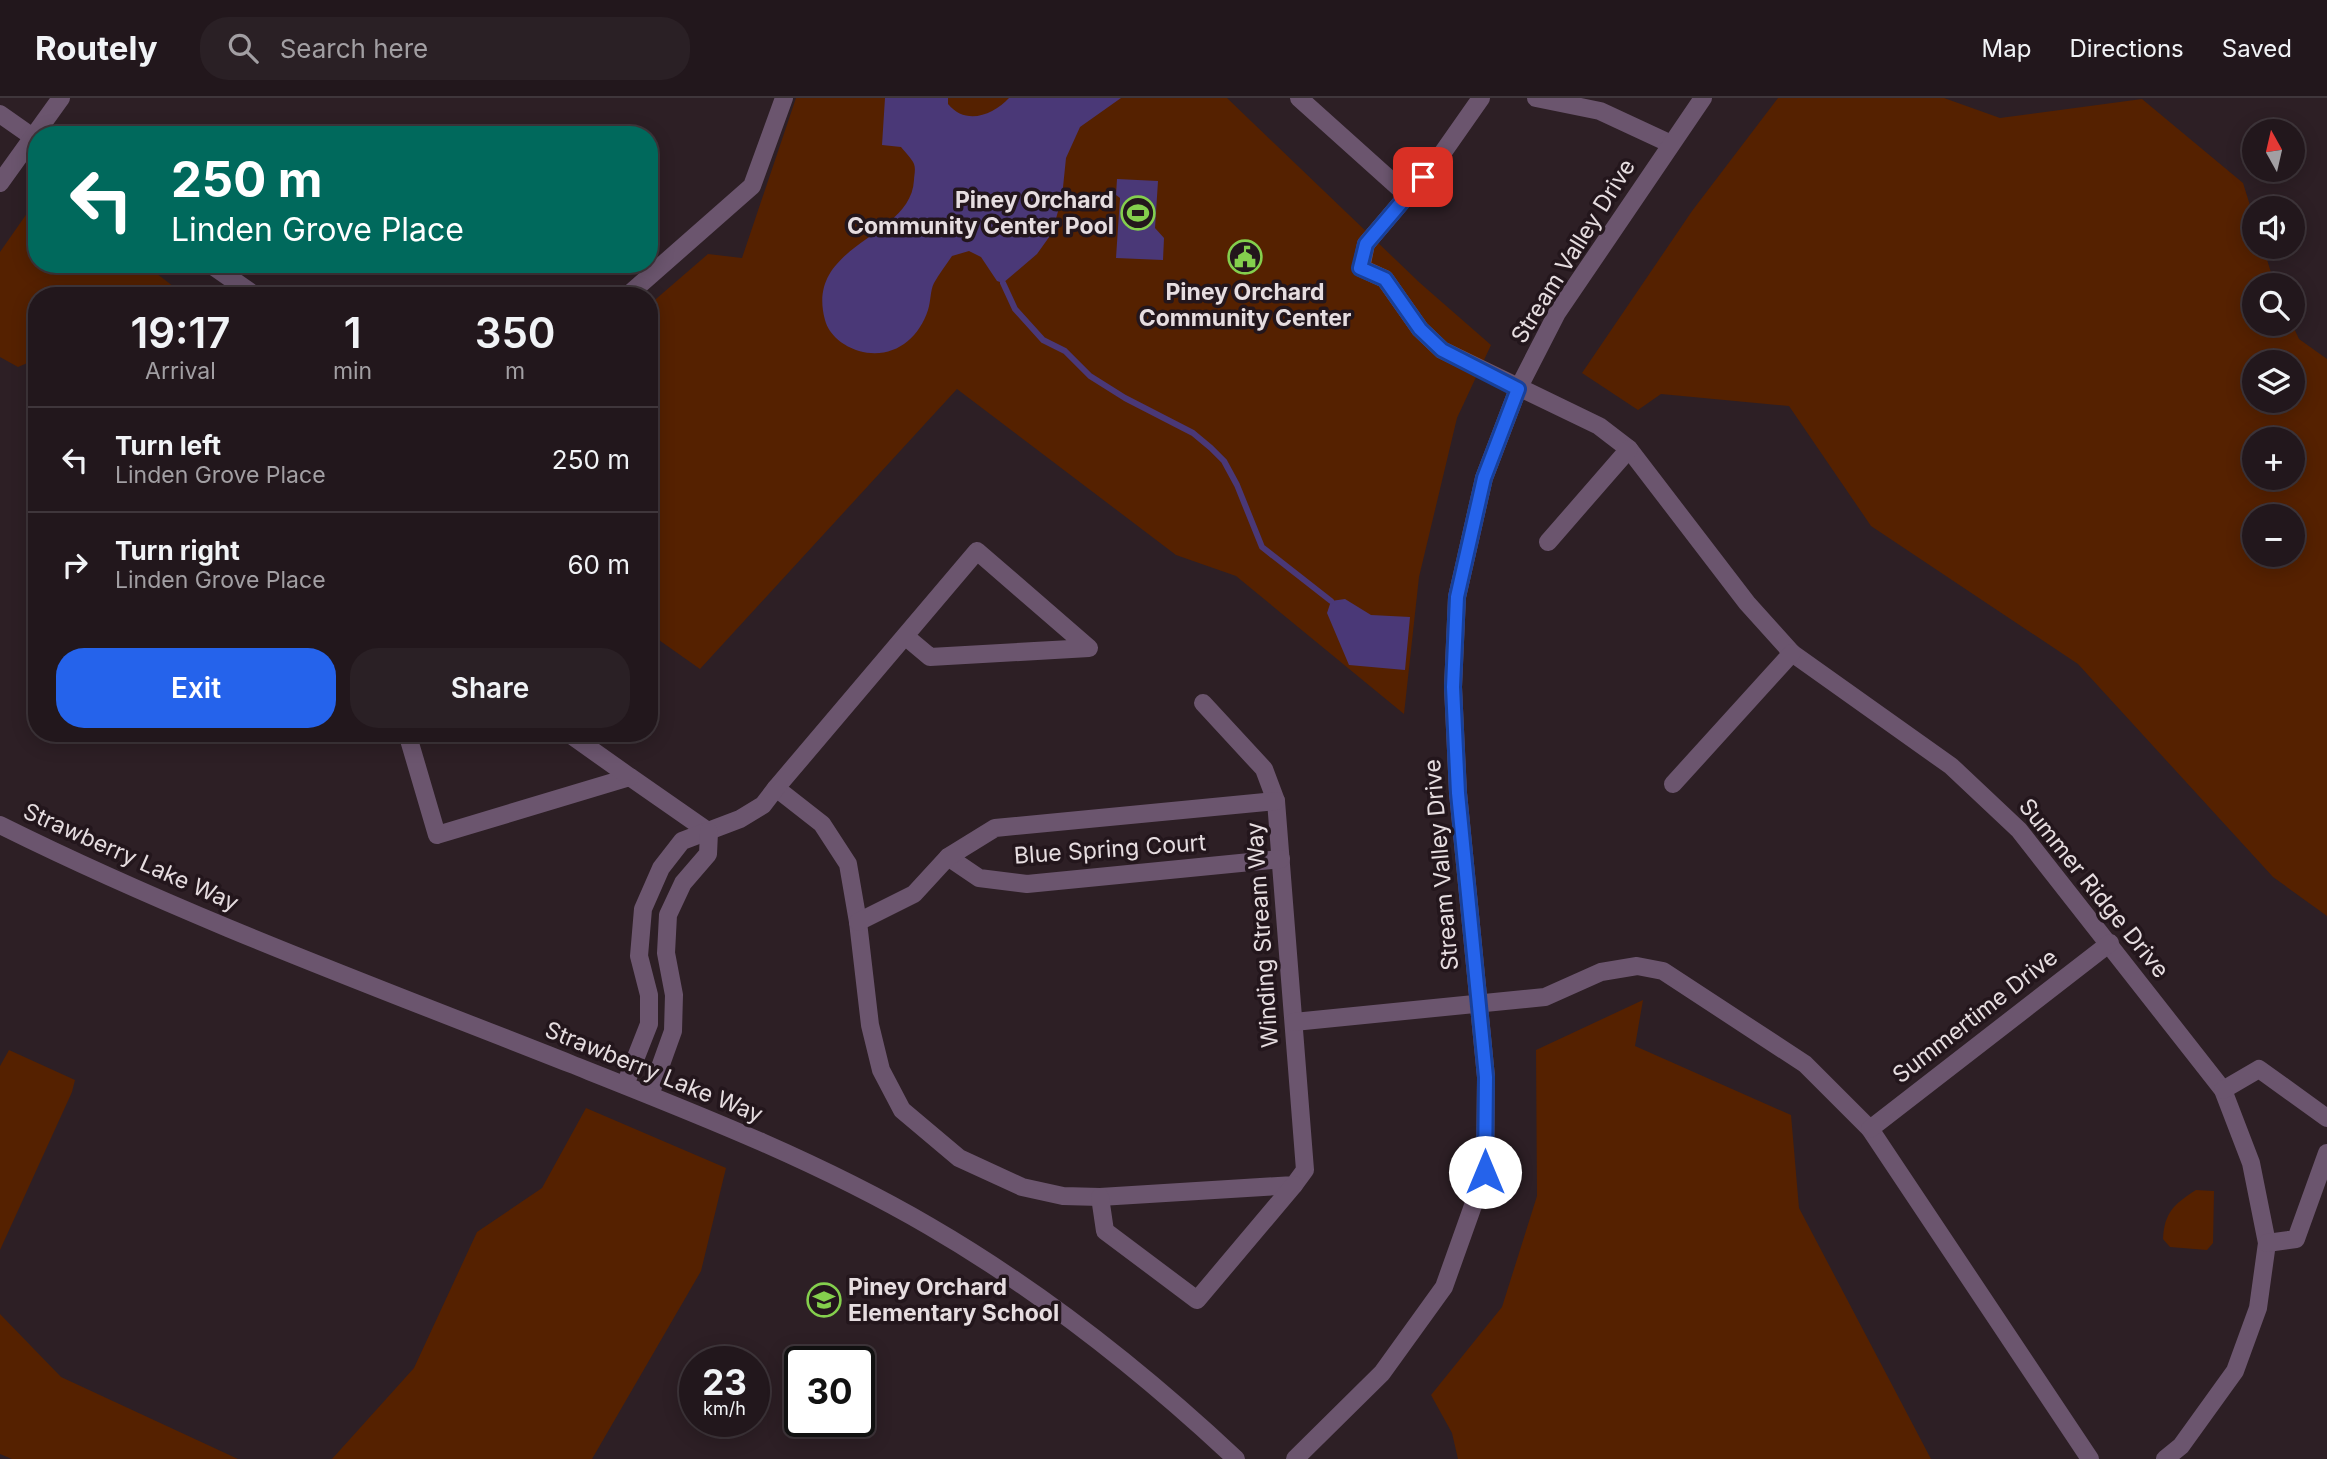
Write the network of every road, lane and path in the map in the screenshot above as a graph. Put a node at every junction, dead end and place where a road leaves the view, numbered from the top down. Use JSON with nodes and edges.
{"nodes":[{"id":1,"x":61,"y":98,"type":"edge"},
{"id":2,"x":784,"y":98,"type":"edge"},
{"id":3,"x":1299,"y":98,"type":"edge"},
{"id":4,"x":1480,"y":98,"type":"edge"},
{"id":5,"x":1536,"y":98,"type":"edge"},
{"id":6,"x":1703,"y":98,"type":"edge"},
{"id":7,"x":0,"y":114,"type":"edge"},
{"id":8,"x":42,"y":126,"type":"edge"},
{"id":9,"x":28,"y":134,"type":"edge"},
{"id":10,"x":1671,"y":144,"type":"junction"},
{"id":11,"x":28,"y":146,"type":"edge"},
{"id":12,"x":0,"y":183,"type":"edge"},
{"id":13,"x":1407,"y":195,"type":"junction"},
{"id":14,"x":658,"y":269,"type":"edge"},
{"id":15,"x":223,"y":273,"type":"edge"},
{"id":16,"x":653,"y":273,"type":"edge"},
{"id":17,"x":243,"y":287,"type":"edge"},
{"id":18,"x":637,"y":287,"type":"edge"},
{"id":19,"x":1518,"y":389,"type":"junction"},
{"id":20,"x":1629,"y":449,"type":"junction"},
{"id":21,"x":1548,"y":542,"type":"dead end"},
{"id":22,"x":905,"y":636,"type":"junction"},
{"id":23,"x":1792,"y":653,"type":"junction"},
{"id":24,"x":1203,"y":703,"type":"dead end"},
{"id":25,"x":410,"y":742,"type":"edge"},
{"id":26,"x":581,"y":742,"type":"edge"},
{"id":27,"x":630,"y":777,"type":"junction"},
{"id":28,"x":1673,"y":784,"type":"dead end"},
{"id":29,"x":776,"y":788,"type":"junction"},
{"id":30,"x":1276,"y":801,"type":"junction"},
{"id":31,"x":0,"y":825,"type":"edge"},
{"id":32,"x":709,"y":832,"type":"junction"},
{"id":33,"x":948,"y":857,"type":"junction"},
{"id":34,"x":1281,"y":859,"type":"junction"},
{"id":35,"x":858,"y":922,"type":"junction"},
{"id":36,"x":2110,"y":943,"type":"junction"},
{"id":37,"x":1477,"y":1004,"type":"junction"},
{"id":38,"x":1294,"y":1022,"type":"junction"},
{"id":39,"x":625,"y":1085,"type":"junction"},
{"id":40,"x":2223,"y":1090,"type":"junction"},
{"id":41,"x":650,"y":1095,"type":"junction"},
{"id":42,"x":2327,"y":1118,"type":"edge"},
{"id":43,"x":1870,"y":1129,"type":"junction"},
{"id":44,"x":2327,"y":1153,"type":"edge"},
{"id":45,"x":1294,"y":1185,"type":"junction"},
{"id":46,"x":1100,"y":1197,"type":"junction"},
{"id":47,"x":2267,"y":1243,"type":"junction"},
{"id":48,"x":1236,"y":1459,"type":"edge"},
{"id":49,"x":1295,"y":1459,"type":"edge"},
{"id":50,"x":2090,"y":1459,"type":"edge"},
{"id":51,"x":2165,"y":1459,"type":"edge"}],
"edges":[{"from":1,"to":8,"type":"street"},
{"from":2,"to":14,"type":"street"},
{"from":3,"to":13,"type":"street"},
{"from":4,"to":13,"type":"street"},
{"from":5,"to":10,"type":"street"},
{"from":6,"to":10,"type":"street","name":"Stream Valley Drive"},
{"from":7,"to":9,"type":"street"},
{"from":10,"to":19,"type":"street","name":"Stream Valley Drive"},
{"from":11,"to":12,"type":"street"},
{"from":13,"to":19,"type":"street","name":"Summer Ridge Drive"},
{"from":15,"to":17,"type":"street"},
{"from":16,"to":18,"type":"street"},
{"from":19,"to":20,"type":"street","name":"Summer Ridge Drive"},
{"from":19,"to":37,"type":"street","name":"Stream Valley Drive"},
{"from":20,"to":21,"type":"street"},
{"from":20,"to":23,"type":"street","name":"Summer Ridge Drive"},
{"from":22,"to":22,"type":"street"},
{"from":22,"to":29,"type":"street"},
{"from":23,"to":28,"type":"street"},
{"from":23,"to":36,"type":"street","name":"Summer Ridge Drive"},
{"from":24,"to":30,"type":"street","name":"Winding Stream Way"},
{"from":25,"to":27,"type":"street"},
{"from":26,"to":27,"type":"street"},
{"from":27,"to":32,"type":"street"},
{"from":29,"to":32,"type":"street"},
{"from":29,"to":35,"type":"street"},
{"from":30,"to":33,"type":"street","name":"Blue Spring Court"},
{"from":30,"to":34,"type":"street","name":"Winding Stream Way"},
{"from":31,"to":39,"type":"street","name":"Strawberry Lake Way"},
{"from":32,"to":39,"type":"street"},
{"from":32,"to":41,"type":"street"},
{"from":33,"to":34,"type":"street","name":"Blue Spring Court"},
{"from":33,"to":35,"type":"street","name":"Blue Spring Court"},
{"from":34,"to":38,"type":"street","name":"Winding Stream Way"},
{"from":35,"to":46,"type":"street"},
{"from":36,"to":40,"type":"street","name":"Summer Ridge Drive"},
{"from":36,"to":43,"type":"street","name":"Summertime Drive"},
{"from":37,"to":38,"type":"street"},
{"from":37,"to":43,"type":"street"},
{"from":37,"to":49,"type":"street","name":"Stream Valley Drive"},
{"from":38,"to":45,"type":"street","name":"Winding Stream Way"},
{"from":39,"to":41,"type":"street","name":"Strawberry Lake Way"},
{"from":40,"to":42,"type":"street"},
{"from":40,"to":47,"type":"street","name":"Summer Ridge Drive"},
{"from":41,"to":48,"type":"street","name":"Strawberry Lake Way"},
{"from":43,"to":50,"type":"street"},
{"from":44,"to":47,"type":"street"},
{"from":45,"to":46,"type":"street"},
{"from":45,"to":46,"type":"street","name":"Winding Stream Way"},
{"from":47,"to":51,"type":"street","name":"Summer Ridge Drive"}]}
